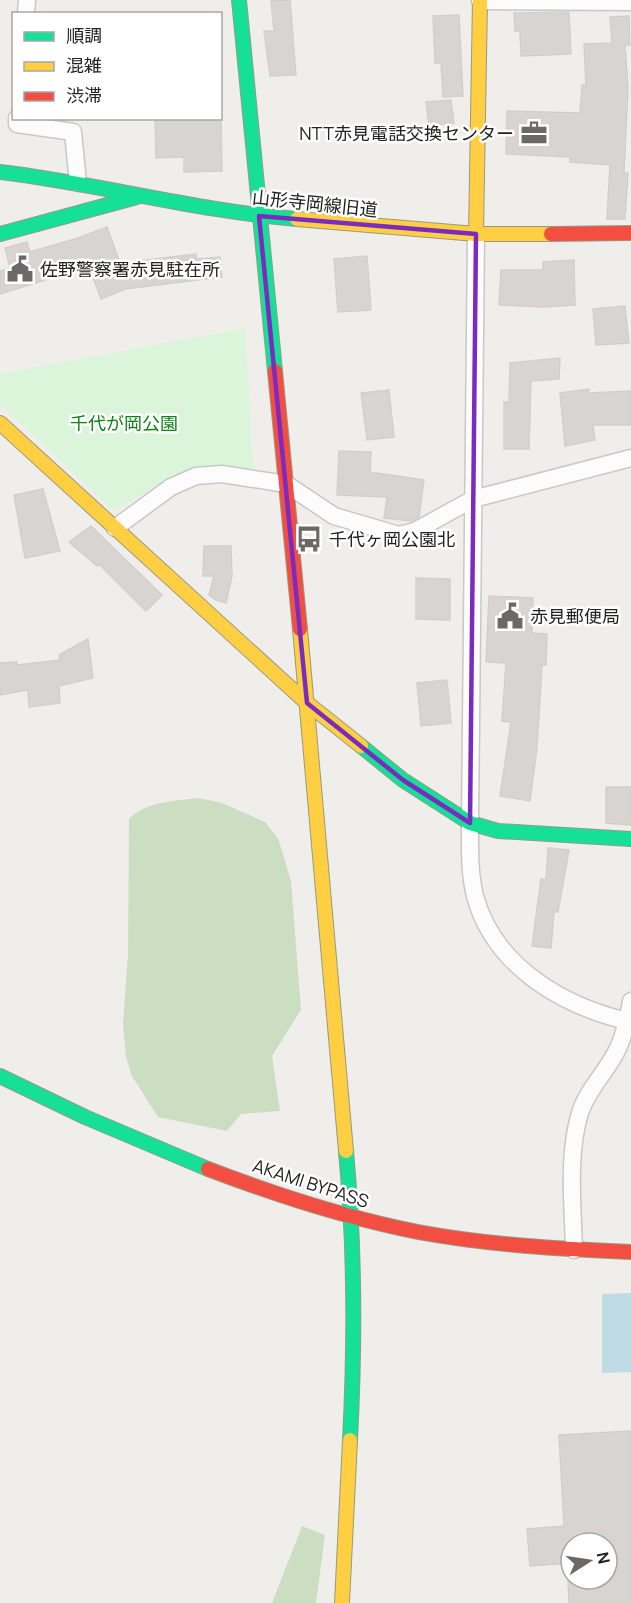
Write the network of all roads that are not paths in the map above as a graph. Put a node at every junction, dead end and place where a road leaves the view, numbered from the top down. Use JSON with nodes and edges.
{"nodes":[{"id":1,"x":239,"y":0,"type":"edge"},
{"id":2,"x":480,"y":1,"type":"edge"},
{"id":3,"x":631,"y":2,"type":"edge"},
{"id":4,"x":17,"y":120,"type":"edge"},
{"id":5,"x":0,"y":172,"type":"edge"},
{"id":6,"x":78,"y":183,"type":"junction"},
{"id":7,"x":140,"y":196,"type":"junction"},
{"id":8,"x":259,"y":216,"type":"junction"},
{"id":9,"x":631,"y":233,"type":"edge"},
{"id":10,"x":0,"y":234,"type":"edge"},
{"id":11,"x":476,"y":234,"type":"junction"},
{"id":12,"x":0,"y":423,"type":"edge"},
{"id":13,"x":631,"y":458,"type":"edge"},
{"id":14,"x":286,"y":484,"type":"junction"},
{"id":15,"x":473,"y":498,"type":"junction"},
{"id":16,"x":115,"y":528,"type":"junction"},
{"id":17,"x":307,"y":703,"type":"junction"},
{"id":18,"x":470,"y":823,"type":"junction"},
{"id":19,"x":631,"y":839,"type":"edge"},
{"id":20,"x":631,"y":1001,"type":"edge"},
{"id":21,"x":629,"y":1022,"type":"edge"},
{"id":22,"x":0,"y":1076,"type":"edge"},
{"id":23,"x":352,"y":1217,"type":"junction"},
{"id":24,"x":574,"y":1250,"type":"junction"},
{"id":25,"x":631,"y":1252,"type":"edge"},
{"id":26,"x":342,"y":1603,"type":"edge"}],
"edges":[{"from":1,"to":8,"type":"street"},
{"from":2,"to":3,"type":"street"},
{"from":2,"to":11,"type":"street"},
{"from":4,"to":6,"type":"street"},
{"from":5,"to":6,"type":"street","name":"山形寺岡線旧道"},
{"from":6,"to":7,"type":"street","name":"山形寺岡線旧道"},
{"from":7,"to":8,"type":"street","name":"山形寺岡線旧道"},
{"from":7,"to":10,"type":"street"},
{"from":8,"to":11,"type":"street","name":"山形寺岡線旧道"},
{"from":8,"to":14,"type":"street"},
{"from":9,"to":11,"type":"street","name":"山形寺岡線旧道"},
{"from":11,"to":15,"type":"street"},
{"from":12,"to":16,"type":"street"},
{"from":13,"to":15,"type":"street"},
{"from":14,"to":15,"type":"street"},
{"from":14,"to":16,"type":"street"},
{"from":14,"to":17,"type":"street"},
{"from":15,"to":18,"type":"street"},
{"from":16,"to":17,"type":"street"},
{"from":17,"to":18,"type":"street"},
{"from":17,"to":23,"type":"street"},
{"from":18,"to":19,"type":"street"},
{"from":18,"to":21,"type":"street"},
{"from":20,"to":21,"type":"street"},
{"from":21,"to":24,"type":"street"},
{"from":22,"to":23,"type":"street","name":"AKAMI BYPASS"},
{"from":23,"to":24,"type":"street","name":"AKAMI BYPASS"},
{"from":23,"to":26,"type":"street"},
{"from":24,"to":25,"type":"street","name":"AKAMI BYPASS"}]}
